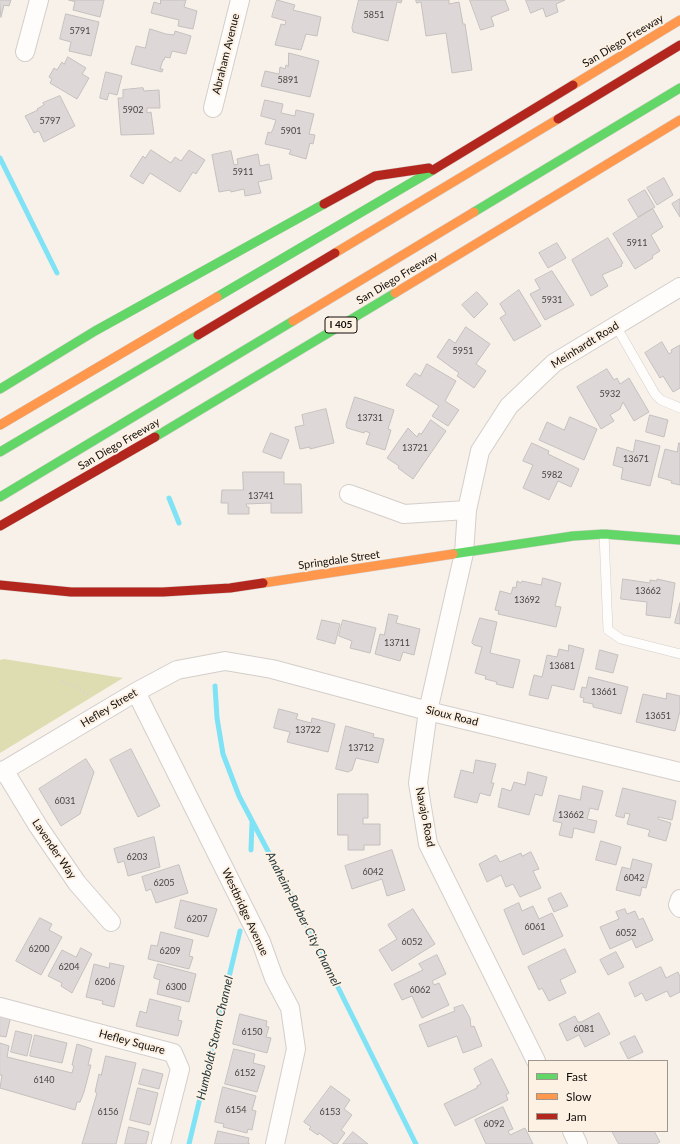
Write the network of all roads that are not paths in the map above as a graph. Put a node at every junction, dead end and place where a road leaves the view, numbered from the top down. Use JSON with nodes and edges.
{"nodes":[{"id":1,"x":39,"y":0,"type":"edge"},
{"id":2,"x":240,"y":0,"type":"edge"},
{"id":3,"x":680,"y":20,"type":"edge"},
{"id":4,"x":680,"y":45,"type":"edge"},
{"id":5,"x":25,"y":52,"type":"dead end"},
{"id":6,"x":680,"y":88,"type":"edge"},
{"id":7,"x":213,"y":108,"type":"dead end"},
{"id":8,"x":680,"y":120,"type":"edge"},
{"id":9,"x":440,"y":166,"type":"junction"},
{"id":10,"x":680,"y":287,"type":"edge"},
{"id":11,"x":616,"y":326,"type":"junction"},
{"id":12,"x":96,"y":331,"type":"junction"},
{"id":13,"x":27,"y":361,"type":"dead end"},
{"id":14,"x":0,"y":389,"type":"edge"},
{"id":15,"x":680,"y":408,"type":"edge"},
{"id":16,"x":0,"y":425,"type":"edge"},
{"id":17,"x":0,"y":452,"type":"edge"},
{"id":18,"x":349,"y":494,"type":"dead end"},
{"id":19,"x":0,"y":497,"type":"edge"},
{"id":20,"x":467,"y":510,"type":"junction"},
{"id":21,"x":0,"y":526,"type":"edge"},
{"id":22,"x":604,"y":534,"type":"junction"},
{"id":23,"x":680,"y":540,"type":"edge"},
{"id":24,"x":464,"y":553,"type":"junction"},
{"id":25,"x":0,"y":585,"type":"edge"},
{"id":26,"x":680,"y":654,"type":"edge"},
{"id":27,"x":225,"y":661,"type":"joint"},
{"id":28,"x":136,"y":692,"type":"junction"},
{"id":29,"x":428,"y":711,"type":"junction"},
{"id":30,"x":2,"y":771,"type":"edge"},
{"id":31,"x":680,"y":772,"type":"edge"},
{"id":32,"x":680,"y":899,"type":"edge"},
{"id":33,"x":680,"y":908,"type":"edge"},
{"id":34,"x":111,"y":922,"type":"dead end"},
{"id":35,"x":0,"y":1007,"type":"edge"},
{"id":36,"x":536,"y":1060,"type":"edge"},
{"id":37,"x":572,"y":1132,"type":"edge"},
{"id":38,"x":161,"y":1144,"type":"edge"},
{"id":39,"x":275,"y":1144,"type":"edge"},
{"id":40,"x":578,"y":1144,"type":"edge"}],
"edges":[{"from":1,"to":5,"type":"street"},
{"from":2,"to":7,"type":"street","name":"Abraham Avenue"},
{"from":3,"to":9,"type":"main road","name":"San Diego Freeway"},
{"from":4,"to":17,"type":"main road"},
{"from":6,"to":19,"type":"main road"},
{"from":8,"to":21,"type":"main road","name":"San Diego Freeway","number":"I 405"},
{"from":9,"to":12,"type":"main road"},
{"from":9,"to":16,"type":"main road","name":"San Diego Freeway"},
{"from":10,"to":11,"type":"street","name":"Meinhardt Road"},
{"from":11,"to":15,"type":"lane"},
{"from":11,"to":20,"type":"street","name":"Meinhardt Road"},
{"from":12,"to":13,"type":"main road"},
{"from":12,"to":14,"type":"main road"},
{"from":18,"to":20,"type":"street"},
{"from":20,"to":24,"type":"street","name":"Meinhardt Road"},
{"from":22,"to":23,"type":"main road","name":"Springdale Street"},
{"from":22,"to":24,"type":"main road","name":"Springdale Street"},
{"from":22,"to":26,"type":"lane"},
{"from":24,"to":25,"type":"main road","name":"Springdale Street"},
{"from":24,"to":29,"type":"street","name":"Navajo Road"},
{"from":27,"to":28,"type":"street","name":"Hefley Street"},
{"from":27,"to":29,"type":"street","name":"Sioux Road"},
{"from":28,"to":30,"type":"street","name":"Hefley Street"},
{"from":28,"to":39,"type":"street","name":"Westbridge Avenue"},
{"from":29,"to":31,"type":"street","name":"Sioux Road"},
{"from":29,"to":36,"type":"street","name":"Navajo Road"},
{"from":30,"to":34,"type":"street","name":"Lavender Way"},
{"from":32,"to":33,"type":"street"},
{"from":35,"to":38,"type":"street","name":"Hefley Square"},
{"from":37,"to":40,"type":"street"}]}
